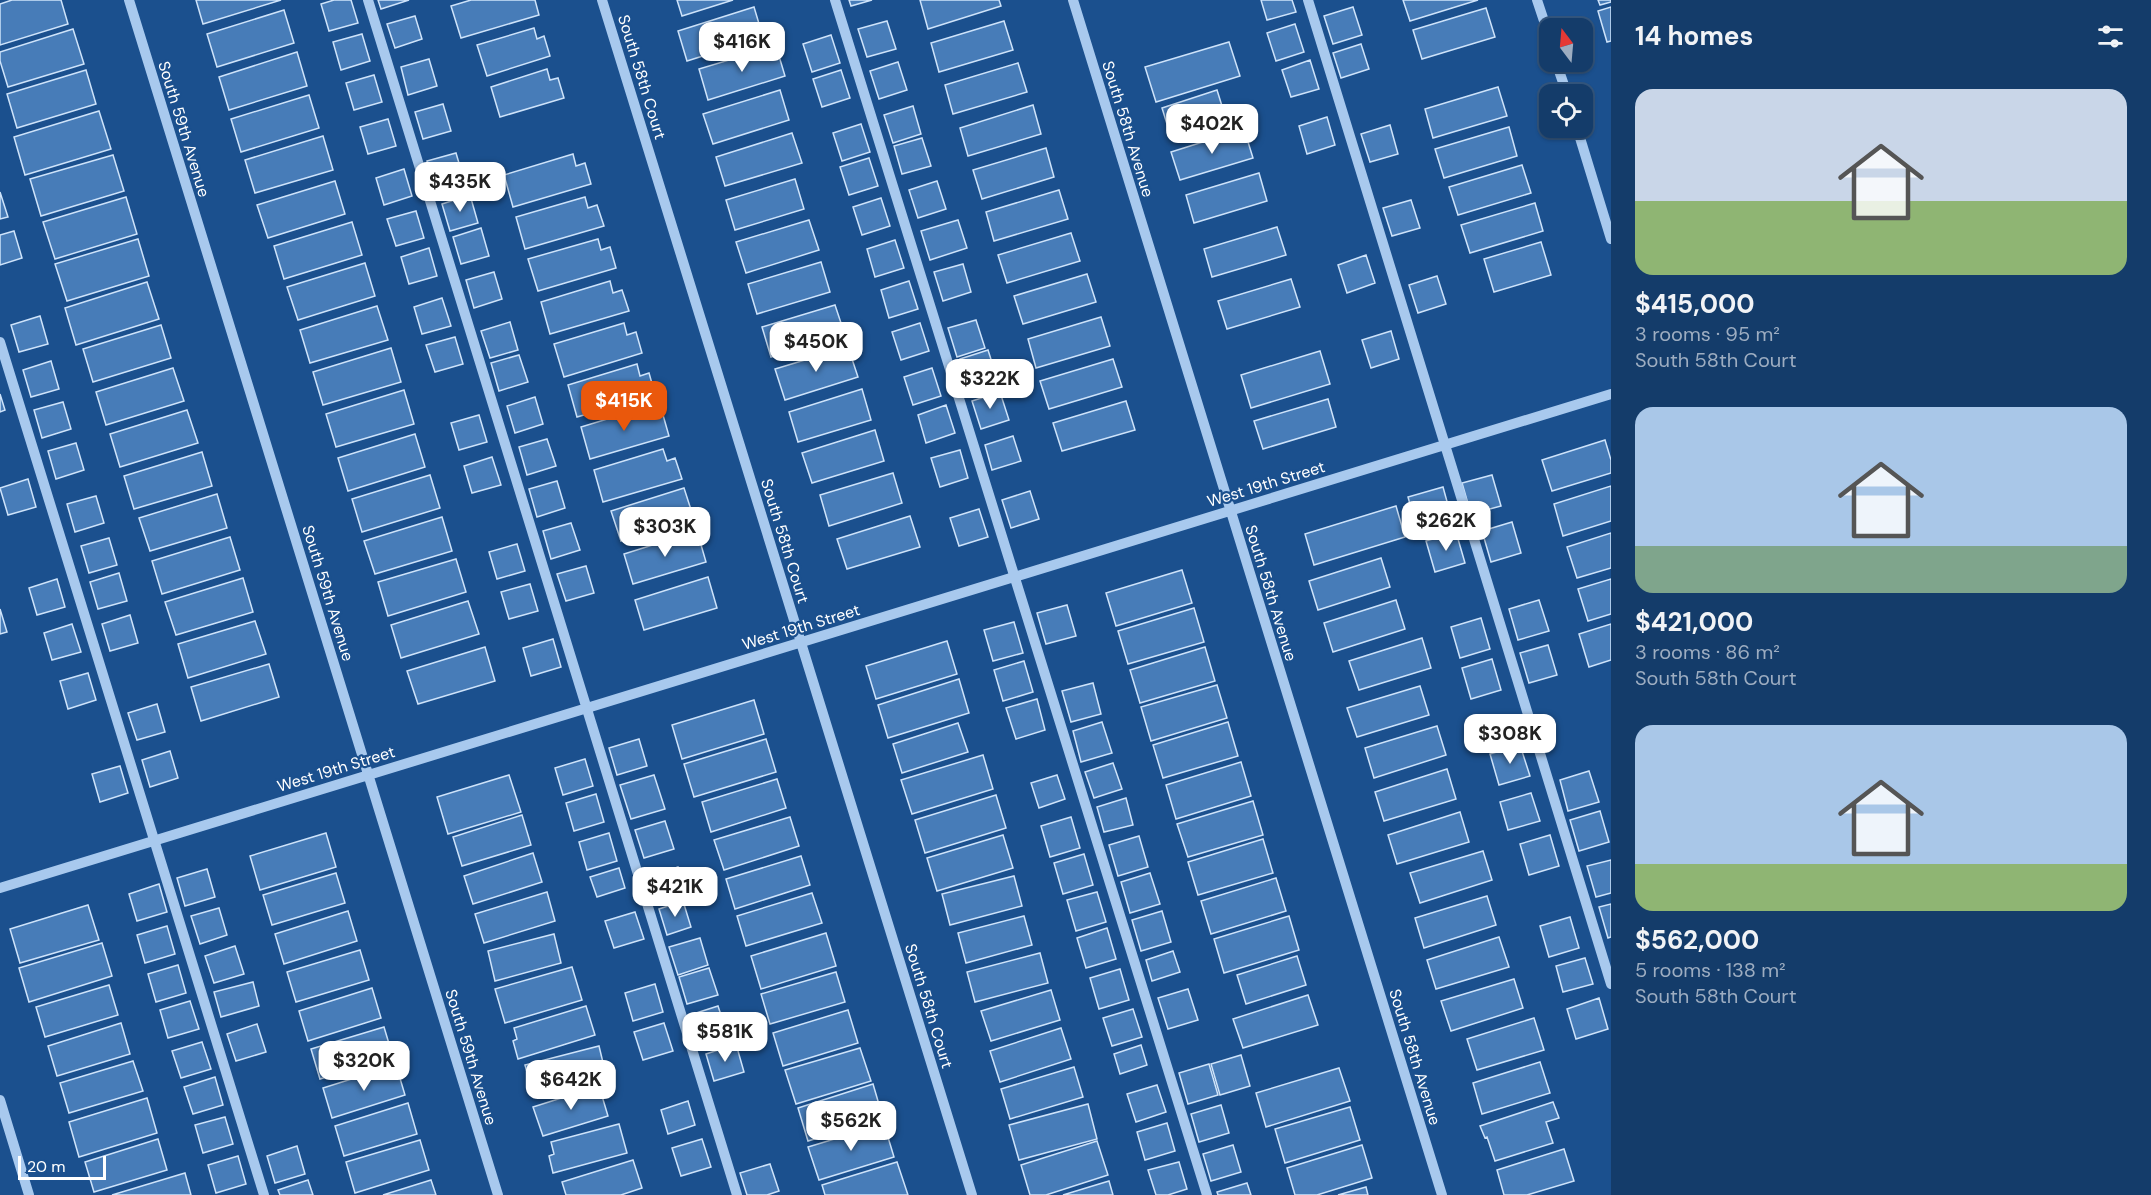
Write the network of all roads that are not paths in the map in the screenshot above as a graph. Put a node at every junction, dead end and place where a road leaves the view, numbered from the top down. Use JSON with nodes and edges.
{"nodes":[{"id":1,"x":129,"y":0,"type":"edge"},
{"id":2,"x":368,"y":0,"type":"edge"},
{"id":3,"x":602,"y":0,"type":"edge"},
{"id":4,"x":835,"y":0,"type":"edge"},
{"id":5,"x":1073,"y":0,"type":"edge"},
{"id":6,"x":1308,"y":0,"type":"edge"},
{"id":7,"x":1538,"y":0,"type":"edge"},
{"id":8,"x":1544,"y":18,"type":"edge"},
{"id":9,"x":1580,"y":138,"type":"edge"},
{"id":10,"x":1611,"y":238,"type":"edge"},
{"id":11,"x":0,"y":342,"type":"edge"},
{"id":12,"x":1611,"y":394,"type":"edge"},
{"id":13,"x":1445,"y":445,"type":"junction"},
{"id":14,"x":1230,"y":511,"type":"junction"},
{"id":15,"x":1015,"y":577,"type":"junction"},
{"id":16,"x":801,"y":642,"type":"junction"},
{"id":17,"x":586,"y":708,"type":"junction"},
{"id":18,"x":368,"y":775,"type":"junction"},
{"id":19,"x":155,"y":841,"type":"junction"},
{"id":20,"x":0,"y":888,"type":"edge"},
{"id":21,"x":1611,"y":984,"type":"edge"},
{"id":22,"x":0,"y":1100,"type":"edge"},
{"id":23,"x":29,"y":1195,"type":"edge"},
{"id":24,"x":264,"y":1195,"type":"edge"},
{"id":25,"x":498,"y":1195,"type":"edge"},
{"id":26,"x":737,"y":1195,"type":"edge"},
{"id":27,"x":972,"y":1195,"type":"edge"},
{"id":28,"x":1207,"y":1195,"type":"edge"},
{"id":29,"x":1442,"y":1195,"type":"edge"}],
"edges":[{"from":1,"to":18,"type":"street","name":"South 59th Avenue"},
{"from":2,"to":17,"type":"street"},
{"from":3,"to":16,"type":"street","name":"South 58th Court"},
{"from":4,"to":15,"type":"street"},
{"from":5,"to":14,"type":"street","name":"South 58th Avenue"},
{"from":6,"to":13,"type":"street"},
{"from":7,"to":8,"type":"street"},
{"from":9,"to":10,"type":"street"},
{"from":11,"to":19,"type":"street"},
{"from":12,"to":13,"type":"street","name":"West 19th Street"},
{"from":13,"to":14,"type":"street","name":"West 19th Street"},
{"from":13,"to":21,"type":"street"},
{"from":14,"to":15,"type":"street","name":"West 19th Street"},
{"from":14,"to":29,"type":"street","name":"South 58th Avenue"},
{"from":15,"to":16,"type":"street","name":"West 19th Street"},
{"from":15,"to":28,"type":"street"},
{"from":16,"to":17,"type":"street","name":"West 19th Street"},
{"from":16,"to":27,"type":"street","name":"South 58th Court"},
{"from":17,"to":18,"type":"street","name":"West 19th Street"},
{"from":17,"to":26,"type":"street"},
{"from":18,"to":19,"type":"street","name":"West 19th Street"},
{"from":18,"to":25,"type":"street","name":"South 59th Avenue"},
{"from":19,"to":20,"type":"street","name":"West 19th Street"},
{"from":19,"to":24,"type":"street"},
{"from":22,"to":23,"type":"street"}]}
